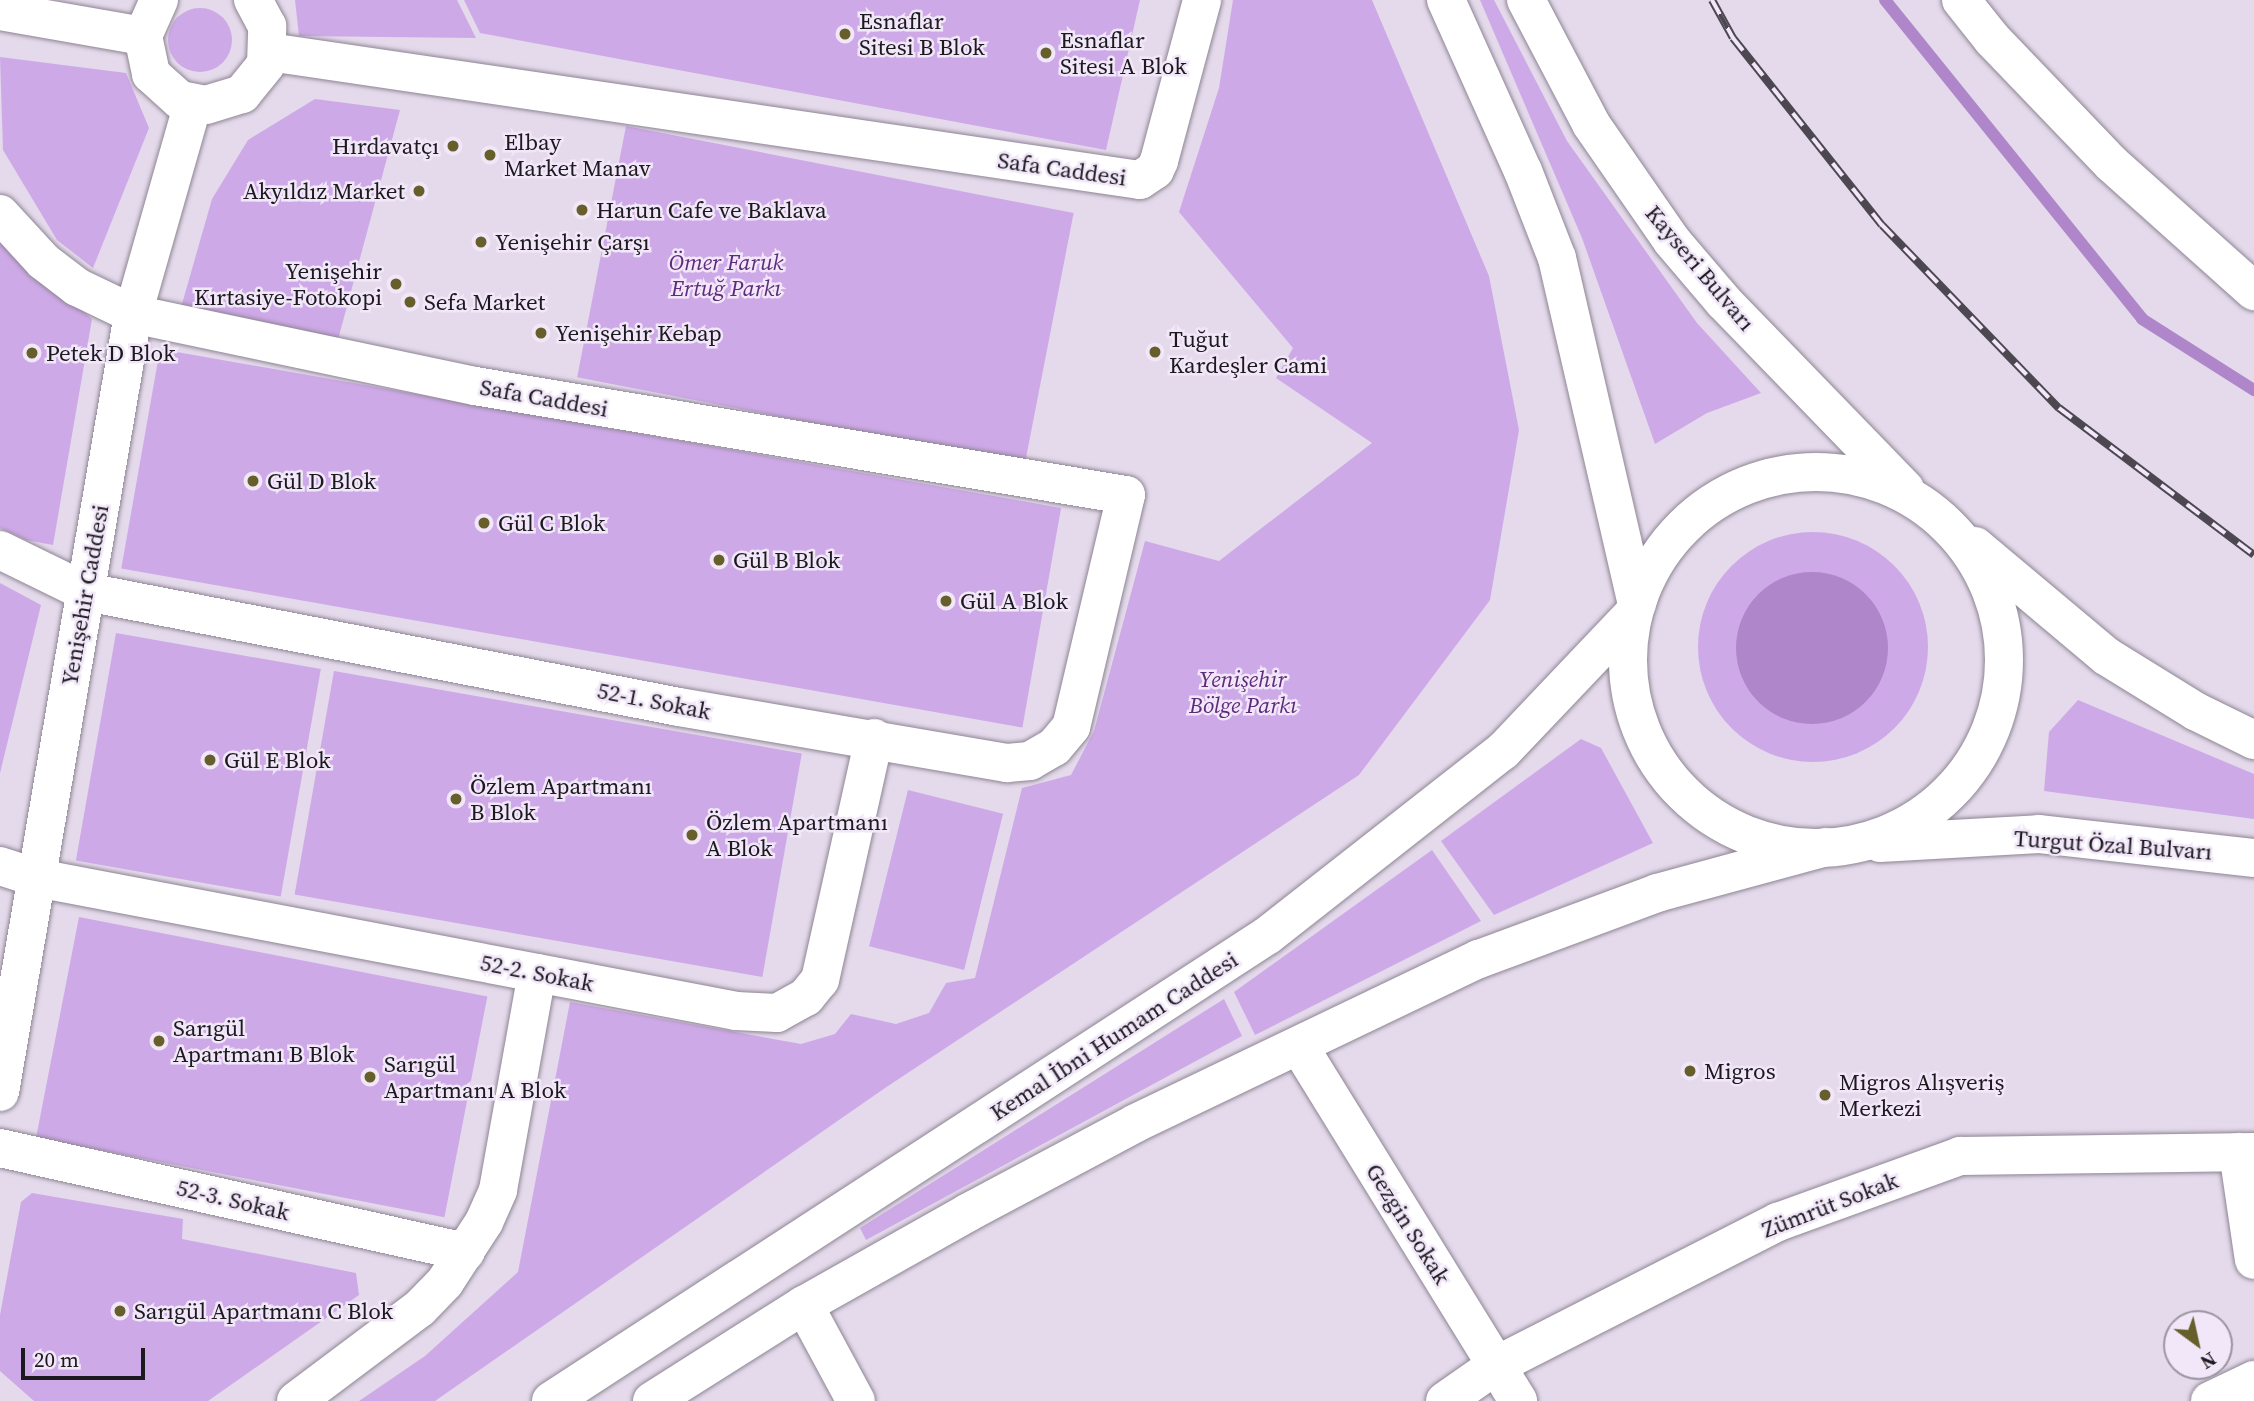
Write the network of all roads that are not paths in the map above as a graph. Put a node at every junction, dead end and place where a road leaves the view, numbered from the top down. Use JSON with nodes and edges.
{"nodes":[{"id":1,"x":159,"y":0,"type":"edge"},
{"id":2,"x":253,"y":0,"type":"edge"},
{"id":3,"x":1202,"y":0,"type":"edge"},
{"id":4,"x":1446,"y":0,"type":"edge"},
{"id":5,"x":1526,"y":0,"type":"edge"},
{"id":6,"x":1961,"y":0,"type":"edge"},
{"id":7,"x":0,"y":11,"type":"edge"},
{"id":8,"x":143,"y":36,"type":"junction"},
{"id":9,"x":269,"y":52,"type":"junction"},
{"id":10,"x":193,"y":104,"type":"junction"},
{"id":11,"x":0,"y":214,"type":"edge"},
{"id":12,"x":2254,"y":291,"type":"edge"},
{"id":13,"x":133,"y":314,"type":"junction"},
{"id":14,"x":1125,"y":495,"type":"joint"},
{"id":15,"x":1929,"y":509,"type":"junction"},
{"id":16,"x":0,"y":550,"type":"edge"},
{"id":17,"x":86,"y":592,"type":"junction"},
{"id":18,"x":1634,"y":609,"type":"junction"},
{"id":19,"x":874,"y":738,"type":"junction"},
{"id":20,"x":2254,"y":740,"type":"edge"},
{"id":21,"x":1836,"y":846,"type":"junction"},
{"id":22,"x":2254,"y":858,"type":"edge"},
{"id":23,"x":0,"y":866,"type":"edge"},
{"id":24,"x":37,"y":878,"type":"junction"},
{"id":25,"x":537,"y":973,"type":"junction"},
{"id":26,"x":1299,"y":1046,"type":"junction"},
{"id":27,"x":0,"y":1092,"type":"edge"},
{"id":28,"x":0,"y":1148,"type":"edge"},
{"id":29,"x":2246,"y":1152,"type":"edge"},
{"id":30,"x":466,"y":1252,"type":"junction"},
{"id":31,"x":2254,"y":1259,"type":"edge"},
{"id":32,"x":804,"y":1305,"type":"junction"},
{"id":33,"x":1495,"y":1366,"type":"junction"},
{"id":34,"x":2254,"y":1380,"type":"edge"},
{"id":35,"x":296,"y":1401,"type":"edge"},
{"id":36,"x":551,"y":1401,"type":"edge"},
{"id":37,"x":652,"y":1401,"type":"edge"},
{"id":38,"x":856,"y":1401,"type":"edge"},
{"id":39,"x":1445,"y":1401,"type":"edge"},
{"id":40,"x":1518,"y":1401,"type":"edge"},
{"id":41,"x":2210,"y":1401,"type":"edge"}],
"edges":[{"from":1,"to":8,"type":"street"},
{"from":2,"to":9,"type":"street"},
{"from":3,"to":9,"type":"street","name":"Safa Caddesi"},
{"from":4,"to":18,"type":"street"},
{"from":5,"to":15,"type":"street","name":"Kayseri Bulvarı"},
{"from":6,"to":12,"type":"street"},
{"from":7,"to":8,"type":"street"},
{"from":8,"to":10,"type":"street"},
{"from":9,"to":10,"type":"street"},
{"from":10,"to":13,"type":"street","name":"Yenişehir Caddesi"},
{"from":11,"to":13,"type":"street","name":"Safa Caddesi"},
{"from":13,"to":14,"type":"street","name":"Safa Caddesi"},
{"from":13,"to":17,"type":"street","name":"Yenişehir Caddesi"},
{"from":14,"to":19,"type":"street","name":"52-1. Sokak"},
{"from":15,"to":18,"type":"street"},
{"from":15,"to":20,"type":"street"},
{"from":15,"to":21,"type":"street"},
{"from":16,"to":17,"type":"street","name":"52-1. Sokak"},
{"from":17,"to":19,"type":"street","name":"52-1. Sokak"},
{"from":17,"to":24,"type":"street","name":"Yenişehir Caddesi"},
{"from":18,"to":21,"type":"street"},
{"from":18,"to":36,"type":"street","name":"Kemal İbni Humam Caddesi"},
{"from":19,"to":25,"type":"street","name":"52-2. Sokak"},
{"from":21,"to":22,"type":"street","name":"Turgut Özal Bulvarı"},
{"from":21,"to":26,"type":"street"},
{"from":23,"to":24,"type":"street","name":"52-2. Sokak"},
{"from":24,"to":25,"type":"street","name":"52-2. Sokak"},
{"from":24,"to":27,"type":"street","name":"Yenişehir Caddesi"},
{"from":25,"to":30,"type":"street"},
{"from":26,"to":32,"type":"street"},
{"from":26,"to":33,"type":"street","name":"Gezgin Sokak"},
{"from":28,"to":30,"type":"street","name":"52-3. Sokak"},
{"from":29,"to":31,"type":"street"},
{"from":29,"to":33,"type":"street","name":"Zümrüt Sokak"},
{"from":30,"to":35,"type":"street"},
{"from":32,"to":37,"type":"street"},
{"from":32,"to":38,"type":"street"},
{"from":33,"to":39,"type":"street","name":"Zümrüt Sokak"},
{"from":33,"to":40,"type":"street","name":"Gezgin Sokak"},
{"from":34,"to":41,"type":"street"}]}
